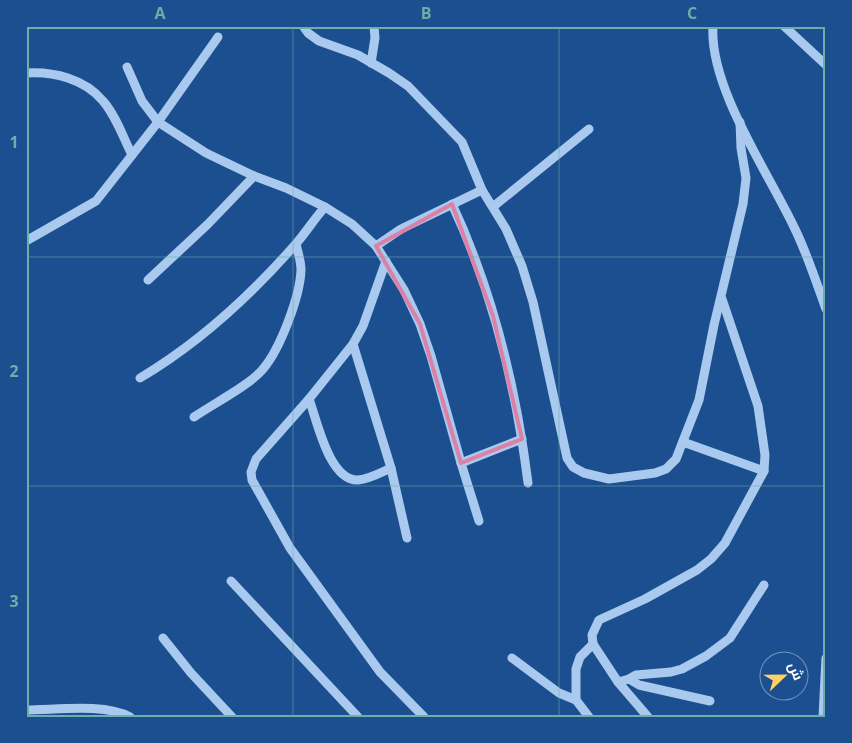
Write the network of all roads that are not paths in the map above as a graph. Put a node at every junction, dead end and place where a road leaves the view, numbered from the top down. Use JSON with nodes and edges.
{"nodes":[{"id":1,"x":303,"y":26,"type":"edge"},
{"id":2,"x":374,"y":26,"type":"edge"},
{"id":3,"x":713,"y":26,"type":"edge"},
{"id":4,"x":784,"y":26,"type":"edge"},
{"id":5,"x":218,"y":37,"type":"dead end"},
{"id":6,"x":371,"y":63,"type":"junction"},
{"id":7,"x":826,"y":65,"type":"edge"},
{"id":8,"x":127,"y":67,"type":"dead end"},
{"id":9,"x":26,"y":73,"type":"edge"},
{"id":10,"x":158,"y":122,"type":"junction"},
{"id":11,"x":740,"y":122,"type":"junction"},
{"id":12,"x":590,"y":129,"type":"dead end"},
{"id":13,"x":132,"y":155,"type":"junction"},
{"id":14,"x":254,"y":176,"type":"junction"},
{"id":15,"x":482,"y":190,"type":"junction"},
{"id":16,"x":452,"y":204,"type":"junction"},
{"id":17,"x":494,"y":206,"type":"junction"},
{"id":18,"x":325,"y":207,"type":"junction"},
{"id":19,"x":26,"y":241,"type":"edge"},
{"id":20,"x":296,"y":244,"type":"junction"},
{"id":21,"x":376,"y":246,"type":"junction"},
{"id":22,"x":386,"y":261,"type":"junction"},
{"id":23,"x":148,"y":280,"type":"dead end"},
{"id":24,"x":721,"y":298,"type":"junction"},
{"id":25,"x":826,"y":310,"type":"edge"},
{"id":26,"x":353,"y":344,"type":"junction"},
{"id":27,"x":140,"y":378,"type":"dead end"},
{"id":28,"x":310,"y":399,"type":"junction"},
{"id":29,"x":194,"y":417,"type":"dead end"},
{"id":30,"x":522,"y":439,"type":"junction"},
{"id":31,"x":683,"y":442,"type":"junction"},
{"id":32,"x":461,"y":463,"type":"junction"},
{"id":33,"x":391,"y":468,"type":"junction"},
{"id":34,"x":764,"y":471,"type":"junction"},
{"id":35,"x":528,"y":483,"type":"dead end"},
{"id":36,"x":479,"y":521,"type":"dead end"},
{"id":37,"x":407,"y":538,"type":"dead end"},
{"id":38,"x":231,"y":582,"type":"dead end"},
{"id":39,"x":764,"y":585,"type":"dead end"},
{"id":40,"x":163,"y":638,"type":"dead end"},
{"id":41,"x":593,"y":644,"type":"junction"},
{"id":42,"x":512,"y":658,"type":"dead end"},
{"id":43,"x":826,"y":658,"type":"edge"},
{"id":44,"x":629,"y":679,"type":"junction"},
{"id":45,"x":618,"y":682,"type":"junction"},
{"id":46,"x":576,"y":700,"type":"junction"},
{"id":47,"x":710,"y":701,"type":"dead end"},
{"id":48,"x":26,"y":710,"type":"edge"},
{"id":49,"x":130,"y":717,"type":"edge"},
{"id":50,"x":232,"y":717,"type":"edge"},
{"id":51,"x":358,"y":717,"type":"edge"},
{"id":52,"x":424,"y":717,"type":"edge"},
{"id":53,"x":589,"y":717,"type":"edge"},
{"id":54,"x":648,"y":717,"type":"edge"},
{"id":55,"x":823,"y":717,"type":"edge"}],
"edges":[{"from":1,"to":6,"type":"street"},
{"from":2,"to":6,"type":"street"},
{"from":3,"to":11,"type":"street"},
{"from":4,"to":7,"type":"street"},
{"from":5,"to":10,"type":"street"},
{"from":6,"to":15,"type":"street"},
{"from":8,"to":10,"type":"street"},
{"from":9,"to":13,"type":"street"},
{"from":10,"to":13,"type":"street"},
{"from":10,"to":14,"type":"street"},
{"from":11,"to":24,"type":"street"},
{"from":11,"to":25,"type":"street"},
{"from":12,"to":17,"type":"street"},
{"from":13,"to":19,"type":"street"},
{"from":14,"to":18,"type":"street"},
{"from":14,"to":23,"type":"street"},
{"from":15,"to":16,"type":"street"},
{"from":15,"to":17,"type":"street"},
{"from":16,"to":21,"type":"street"},
{"from":16,"to":30,"type":"street"},
{"from":17,"to":31,"type":"street"},
{"from":18,"to":20,"type":"street"},
{"from":18,"to":21,"type":"street"},
{"from":20,"to":27,"type":"street"},
{"from":20,"to":29,"type":"street"},
{"from":21,"to":22,"type":"street"},
{"from":22,"to":26,"type":"street"},
{"from":22,"to":32,"type":"street"},
{"from":24,"to":31,"type":"street"},
{"from":24,"to":34,"type":"street"},
{"from":26,"to":28,"type":"street"},
{"from":26,"to":33,"type":"street"},
{"from":28,"to":33,"type":"street"},
{"from":28,"to":52,"type":"street"},
{"from":30,"to":32,"type":"street"},
{"from":30,"to":35,"type":"street"},
{"from":31,"to":34,"type":"street"},
{"from":32,"to":36,"type":"street"},
{"from":33,"to":37,"type":"street"},
{"from":34,"to":41,"type":"street"},
{"from":38,"to":51,"type":"street"},
{"from":39,"to":44,"type":"street"},
{"from":40,"to":50,"type":"street"},
{"from":41,"to":45,"type":"street"},
{"from":41,"to":46,"type":"street"},
{"from":42,"to":46,"type":"street"},
{"from":43,"to":55,"type":"street"},
{"from":44,"to":45,"type":"street"},
{"from":44,"to":47,"type":"street"},
{"from":45,"to":54,"type":"street"},
{"from":46,"to":53,"type":"street"},
{"from":48,"to":49,"type":"street"}]}
